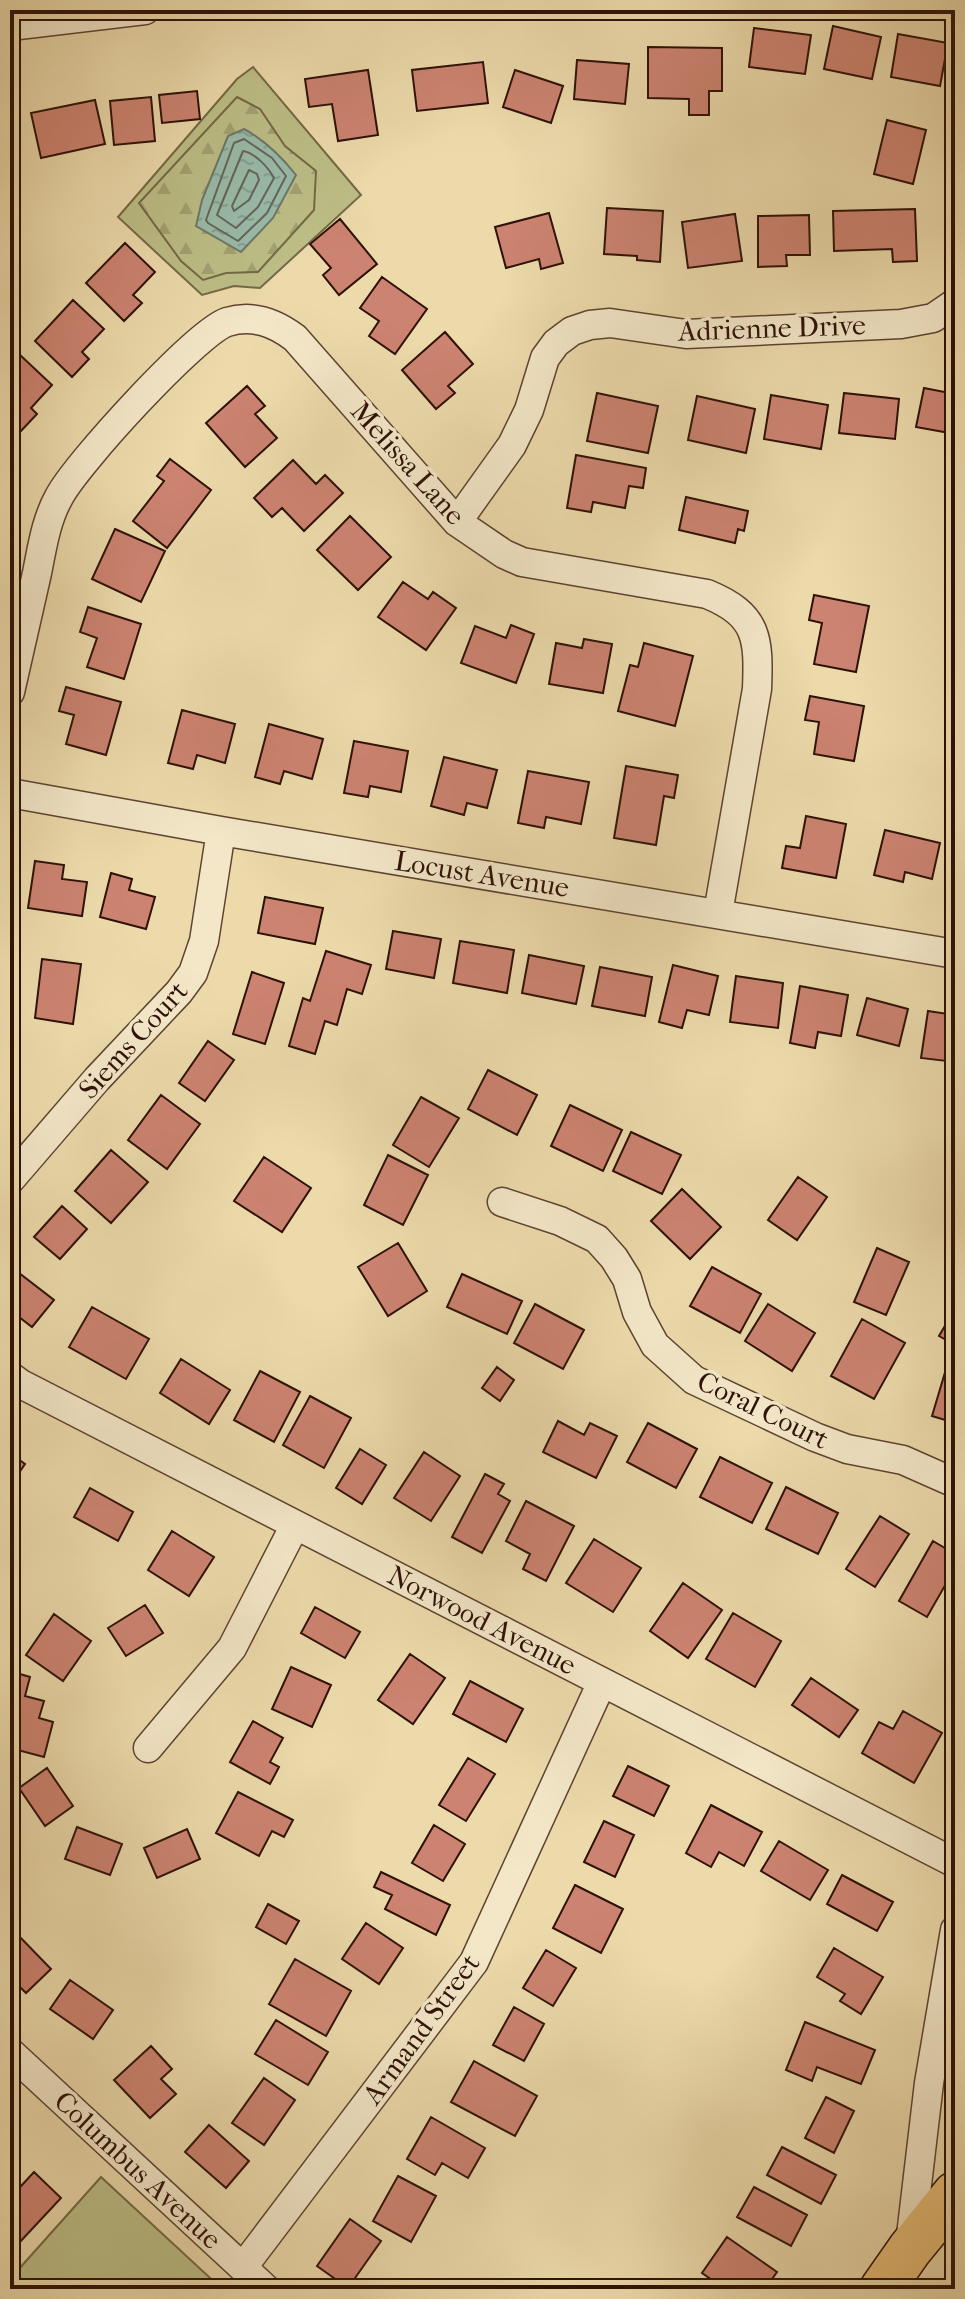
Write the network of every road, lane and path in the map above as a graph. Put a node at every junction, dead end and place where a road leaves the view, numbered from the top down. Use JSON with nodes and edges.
{"nodes":[{"id":1,"x":145,"y":10,"type":"edge"},
{"id":2,"x":10,"y":26,"type":"edge"},
{"id":3,"x":955,"y":303,"type":"edge"},
{"id":4,"x":457,"y":522,"type":"junction"},
{"id":5,"x":10,"y":692,"type":"edge"},
{"id":6,"x":10,"y":793,"type":"edge"},
{"id":7,"x":221,"y":831,"type":"junction"},
{"id":8,"x":718,"y":913,"type":"junction"},
{"id":9,"x":955,"y":954,"type":"edge"},
{"id":10,"x":10,"y":1180,"type":"edge"},
{"id":11,"x":502,"y":1202,"type":"dead end"},
{"id":12,"x":10,"y":1376,"type":"edge"},
{"id":13,"x":955,"y":1483,"type":"edge"},
{"id":14,"x":295,"y":1525,"type":"junction"},
{"id":15,"x":602,"y":1682,"type":"junction"},
{"id":16,"x":148,"y":1748,"type":"dead end"},
{"id":17,"x":955,"y":1863,"type":"edge"},
{"id":18,"x":955,"y":1930,"type":"edge"},
{"id":19,"x":10,"y":2052,"type":"edge"},
{"id":20,"x":955,"y":2194,"type":"edge"},
{"id":21,"x":910,"y":2249,"type":"junction"},
{"id":22,"x":243,"y":2267,"type":"junction"},
{"id":23,"x":266,"y":2289,"type":"edge"},
{"id":24,"x":882,"y":2289,"type":"edge"}],
"edges":[{"from":1,"to":2,"type":"street"},
{"from":3,"to":4,"type":"street","name":"Adrienne Drive"},
{"from":4,"to":5,"type":"street","name":"Melissa Lane"},
{"from":4,"to":8,"type":"street","name":"Melissa Lane"},
{"from":6,"to":7,"type":"street","name":"Locust Avenue"},
{"from":7,"to":8,"type":"street","name":"Locust Avenue"},
{"from":7,"to":10,"type":"street","name":"Siems Court"},
{"from":8,"to":9,"type":"street","name":"Locust Avenue"},
{"from":11,"to":13,"type":"street","name":"Coral Court"},
{"from":12,"to":14,"type":"street","name":"Norwood Avenue"},
{"from":14,"to":15,"type":"street","name":"Norwood Avenue"},
{"from":14,"to":16,"type":"street"},
{"from":15,"to":17,"type":"street","name":"Norwood Avenue"},
{"from":15,"to":22,"type":"street","name":"Armand Street"},
{"from":18,"to":21,"type":"street"},
{"from":19,"to":22,"type":"street","name":"Columbus Avenue"},
{"from":20,"to":21,"type":"main road"},
{"from":21,"to":24,"type":"main road"},
{"from":22,"to":23,"type":"street","name":"Columbus Avenue"}]}
